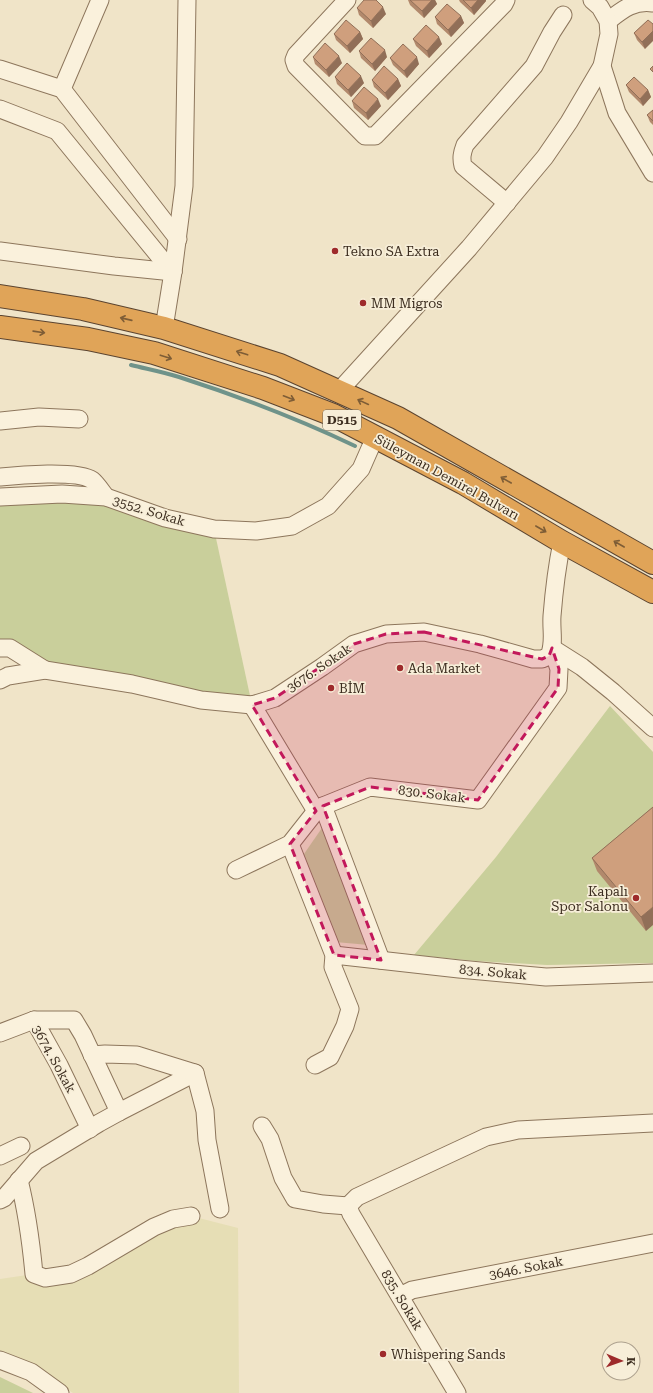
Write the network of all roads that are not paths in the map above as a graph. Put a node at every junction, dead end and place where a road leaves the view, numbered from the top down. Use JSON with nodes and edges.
{"nodes":[{"id":1,"x":100,"y":0,"type":"edge"},
{"id":2,"x":187,"y":0,"type":"edge"},
{"id":3,"x":348,"y":0,"type":"edge"},
{"id":4,"x":506,"y":0,"type":"edge"},
{"id":5,"x":592,"y":0,"type":"edge"},
{"id":6,"x":653,"y":3,"type":"edge"},
{"id":7,"x":563,"y":15,"type":"dead end"},
{"id":8,"x":608,"y":21,"type":"junction"},
{"id":9,"x":602,"y":66,"type":"junction"},
{"id":10,"x":0,"y":69,"type":"edge"},
{"id":11,"x":62,"y":90,"type":"junction"},
{"id":12,"x":0,"y":109,"type":"edge"},
{"id":13,"x":648,"y":153,"type":"edge"},
{"id":14,"x":653,"y":174,"type":"edge"},
{"id":15,"x":507,"y":203,"type":"junction"},
{"id":16,"x":178,"y":239,"type":"junction"},
{"id":17,"x":0,"y":251,"type":"edge"},
{"id":18,"x":173,"y":272,"type":"junction"},
{"id":19,"x":0,"y":296,"type":"edge"},
{"id":20,"x":0,"y":327,"type":"edge"},
{"id":21,"x":164,"y":328,"type":"junction"},
{"id":22,"x":339,"y":391,"type":"junction"},
{"id":23,"x":79,"y":419,"type":"dead end"},
{"id":24,"x":0,"y":421,"type":"edge"},
{"id":25,"x":375,"y":437,"type":"junction"},
{"id":26,"x":0,"y":477,"type":"edge"},
{"id":27,"x":0,"y":497,"type":"edge"},
{"id":28,"x":106,"y":497,"type":"junction"},
{"id":29,"x":562,"y":542,"type":"junction"},
{"id":30,"x":653,"y":563,"type":"edge"},
{"id":31,"x":653,"y":592,"type":"edge"},
{"id":32,"x":0,"y":648,"type":"edge"},
{"id":33,"x":552,"y":648,"type":"junction"},
{"id":34,"x":22,"y":655,"type":"junction"},
{"id":35,"x":45,"y":670,"type":"junction"},
{"id":36,"x":20,"y":674,"type":"junction"},
{"id":37,"x":0,"y":680,"type":"edge"},
{"id":38,"x":252,"y":705,"type":"junction"},
{"id":39,"x":653,"y":728,"type":"edge"},
{"id":40,"x":319,"y":809,"type":"junction"},
{"id":41,"x":290,"y":844,"type":"junction"},
{"id":42,"x":236,"y":870,"type":"dead end"},
{"id":43,"x":334,"y":955,"type":"junction"},
{"id":44,"x":381,"y":960,"type":"junction"},
{"id":45,"x":653,"y":973,"type":"edge"},
{"id":46,"x":34,"y":1020,"type":"junction"},
{"id":47,"x":0,"y":1033,"type":"edge"},
{"id":48,"x":92,"y":1055,"type":"junction"},
{"id":49,"x":315,"y":1065,"type":"dead end"},
{"id":50,"x":195,"y":1073,"type":"junction"},
{"id":51,"x":119,"y":1112,"type":"junction"},
{"id":52,"x":653,"y":1123,"type":"edge"},
{"id":53,"x":262,"y":1126,"type":"dead end"},
{"id":54,"x":90,"y":1129,"type":"junction"},
{"id":55,"x":21,"y":1146,"type":"dead end"},
{"id":56,"x":0,"y":1156,"type":"edge"},
{"id":57,"x":19,"y":1180,"type":"junction"},
{"id":58,"x":0,"y":1200,"type":"edge"},
{"id":59,"x":348,"y":1206,"type":"junction"},
{"id":60,"x":220,"y":1209,"type":"dead end"},
{"id":61,"x":191,"y":1216,"type":"dead end"},
{"id":62,"x":653,"y":1243,"type":"edge"},
{"id":63,"x":400,"y":1296,"type":"junction"},
{"id":64,"x":0,"y":1360,"type":"edge"},
{"id":65,"x":60,"y":1393,"type":"edge"},
{"id":66,"x":457,"y":1393,"type":"edge"}],
"edges":[{"from":1,"to":11,"type":"street"},
{"from":2,"to":16,"type":"street"},
{"from":3,"to":4,"type":"street"},
{"from":5,"to":8,"type":"street"},
{"from":6,"to":8,"type":"street"},
{"from":7,"to":15,"type":"street"},
{"from":8,"to":9,"type":"street"},
{"from":9,"to":13,"type":"street"},
{"from":9,"to":15,"type":"street"},
{"from":10,"to":11,"type":"street"},
{"from":11,"to":16,"type":"street"},
{"from":12,"to":18,"type":"street"},
{"from":13,"to":14,"type":"street"},
{"from":15,"to":22,"type":"street"},
{"from":16,"to":18,"type":"street"},
{"from":17,"to":18,"type":"street"},
{"from":18,"to":21,"type":"street"},
{"from":21,"to":19,"type":"highway","name":"Süleyman Demirel Bulvarı","number":"D515","one_way":true},
{"from":20,"to":25,"type":"highway","name":"Süleyman Demirel Bulvarı","number":"D515","one_way":true},
{"from":22,"to":21,"type":"highway","name":"Süleyman Demirel Bulvarı","number":"D515","one_way":true},
{"from":30,"to":22,"type":"highway","name":"Süleyman Demirel Bulvarı","number":"D515","one_way":true},
{"from":23,"to":24,"type":"street"},
{"from":25,"to":28,"type":"street","name":"3552. Sokak"},
{"from":25,"to":29,"type":"highway","name":"Süleyman Demirel Bulvarı","number":"D515","one_way":true},
{"from":26,"to":28,"type":"street"},
{"from":27,"to":28,"type":"street","name":"3552. Sokak"},
{"from":29,"to":31,"type":"highway","name":"Süleyman Demirel Bulvarı","number":"D515"},
{"from":29,"to":33,"type":"street"},
{"from":32,"to":34,"type":"street"},
{"from":33,"to":38,"type":"street","name":"3676. Sokak"},
{"from":33,"to":39,"type":"street"},
{"from":33,"to":40,"type":"street","name":"830. Sokak"},
{"from":34,"to":35,"type":"street"},
{"from":34,"to":36,"type":"street"},
{"from":35,"to":36,"type":"street","name":"3676. Sokak"},
{"from":35,"to":38,"type":"street","name":"3676. Sokak"},
{"from":36,"to":37,"type":"street","name":"3676. Sokak"},
{"from":38,"to":40,"type":"street"},
{"from":40,"to":41,"type":"street","name":"830. Sokak"},
{"from":40,"to":44,"type":"street"},
{"from":41,"to":42,"type":"street","name":"830. Sokak"},
{"from":41,"to":43,"type":"street"},
{"from":43,"to":44,"type":"street","name":"834. Sokak"},
{"from":43,"to":49,"type":"street"},
{"from":44,"to":45,"type":"street","name":"834. Sokak"},
{"from":46,"to":47,"type":"street","name":"3674. Sokak"},
{"from":46,"to":48,"type":"street"},
{"from":46,"to":54,"type":"street","name":"3674. Sokak"},
{"from":48,"to":50,"type":"street"},
{"from":48,"to":51,"type":"street"},
{"from":50,"to":51,"type":"street"},
{"from":50,"to":60,"type":"street"},
{"from":51,"to":54,"type":"street"},
{"from":52,"to":59,"type":"street"},
{"from":53,"to":59,"type":"street"},
{"from":54,"to":57,"type":"street"},
{"from":55,"to":56,"type":"street"},
{"from":57,"to":58,"type":"street"},
{"from":57,"to":61,"type":"street"},
{"from":59,"to":63,"type":"street","name":"835. Sokak"},
{"from":62,"to":63,"type":"street","name":"3646. Sokak"},
{"from":63,"to":66,"type":"street","name":"835. Sokak"},
{"from":64,"to":65,"type":"street"}]}
